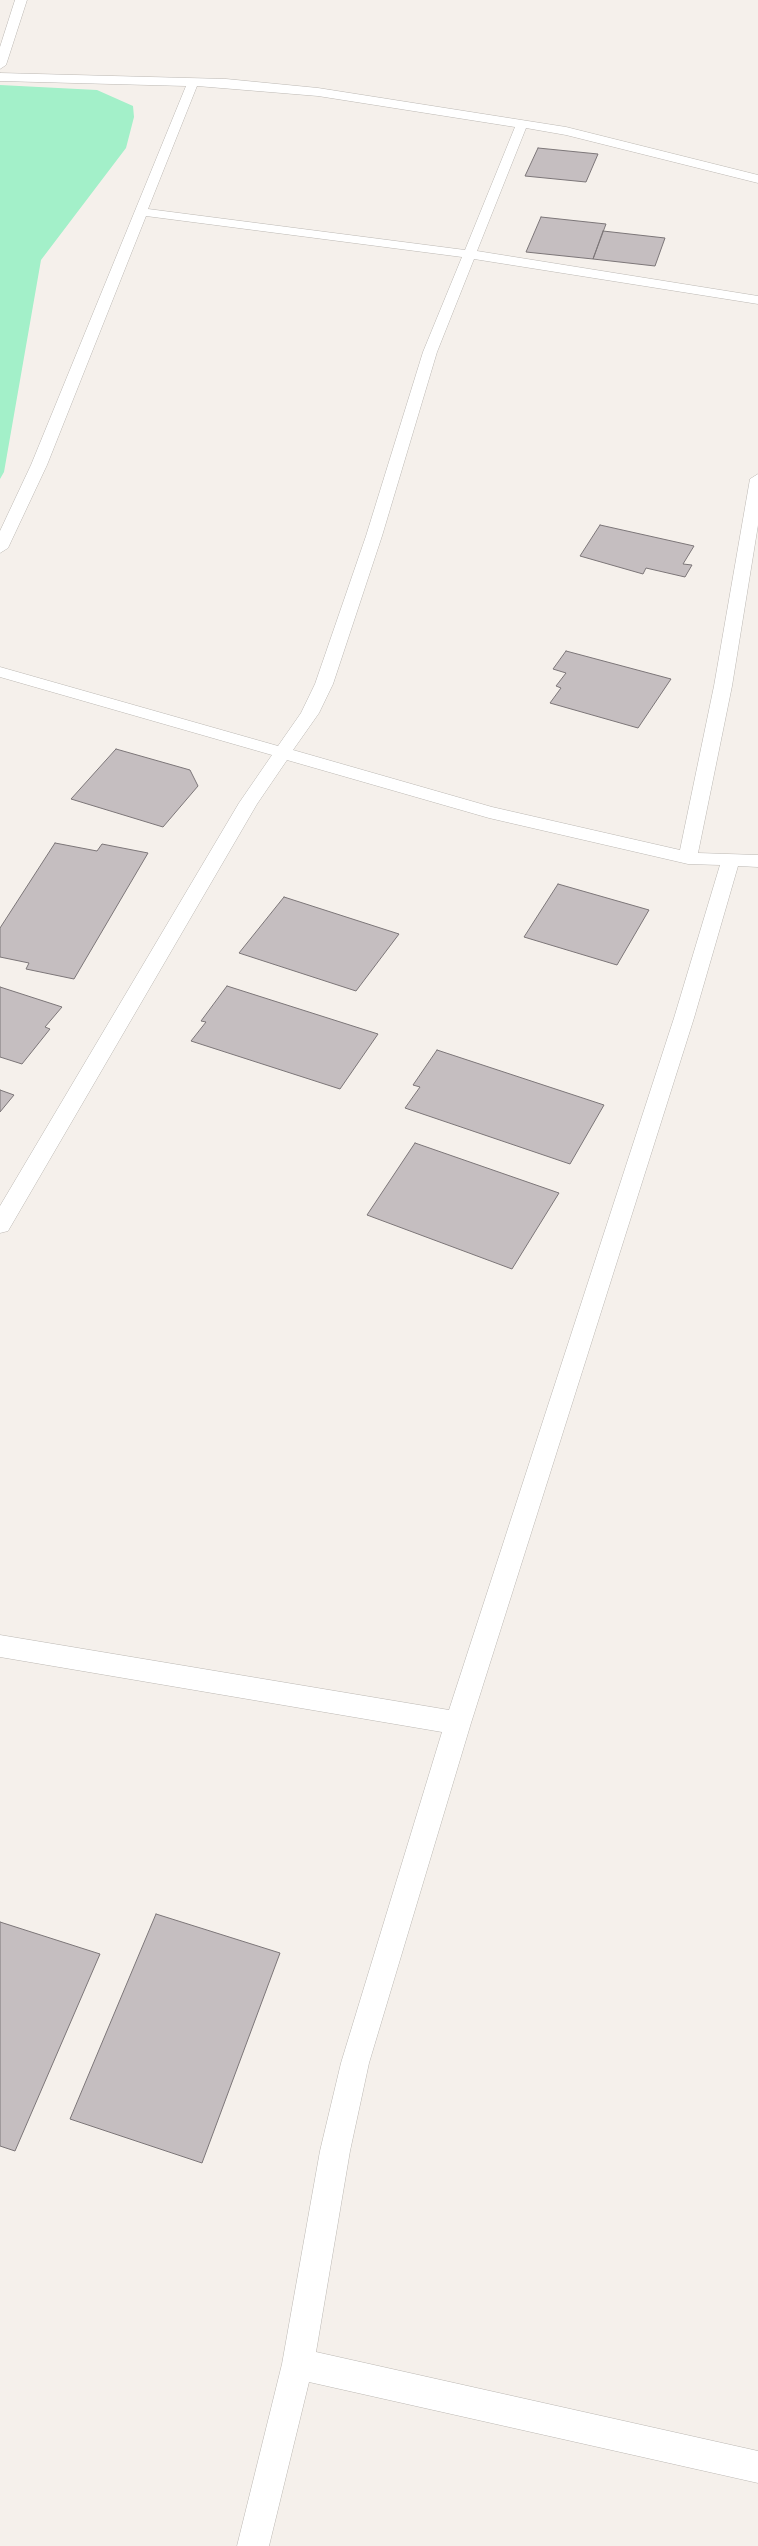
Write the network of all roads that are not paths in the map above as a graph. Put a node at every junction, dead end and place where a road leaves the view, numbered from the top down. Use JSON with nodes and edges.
{"nodes":[{"id":1,"x":21,"y":0,"type":"edge"},
{"id":2,"x":0,"y":65,"type":"edge"},
{"id":3,"x":0,"y":77,"type":"edge"},
{"id":4,"x":193,"y":82,"type":"junction"},
{"id":5,"x":522,"y":124,"type":"junction"},
{"id":6,"x":758,"y":179,"type":"edge"},
{"id":7,"x":142,"y":212,"type":"junction"},
{"id":8,"x":468,"y":254,"type":"junction"},
{"id":9,"x":758,"y":300,"type":"edge"},
{"id":10,"x":758,"y":480,"type":"edge"},
{"id":11,"x":0,"y":548,"type":"edge"},
{"id":12,"x":0,"y":672,"type":"edge"},
{"id":13,"x":284,"y":752,"type":"junction"},
{"id":14,"x":688,"y":858,"type":"junction"},
{"id":15,"x":758,"y":861,"type":"edge"},
{"id":16,"x":730,"y":862,"type":"junction"},
{"id":17,"x":0,"y":1225,"type":"edge"},
{"id":18,"x":0,"y":1646,"type":"edge"},
{"id":19,"x":458,"y":1723,"type":"junction"},
{"id":20,"x":298,"y":2364,"type":"junction"},
{"id":21,"x":758,"y":2467,"type":"edge"},
{"id":22,"x":253,"y":2546,"type":"edge"}],
"edges":[{"from":1,"to":2,"type":"street"},
{"from":3,"to":4,"type":"street"},
{"from":4,"to":5,"type":"street"},
{"from":4,"to":7,"type":"street"},
{"from":5,"to":6,"type":"street"},
{"from":5,"to":8,"type":"street"},
{"from":7,"to":8,"type":"street"},
{"from":7,"to":11,"type":"street"},
{"from":8,"to":9,"type":"street"},
{"from":8,"to":13,"type":"street"},
{"from":10,"to":14,"type":"street"},
{"from":12,"to":13,"type":"street"},
{"from":13,"to":14,"type":"street"},
{"from":13,"to":17,"type":"street"},
{"from":14,"to":16,"type":"street"},
{"from":15,"to":16,"type":"street"},
{"from":16,"to":19,"type":"street"},
{"from":18,"to":19,"type":"street"},
{"from":19,"to":20,"type":"street"},
{"from":20,"to":21,"type":"street"},
{"from":20,"to":22,"type":"street"}]}
